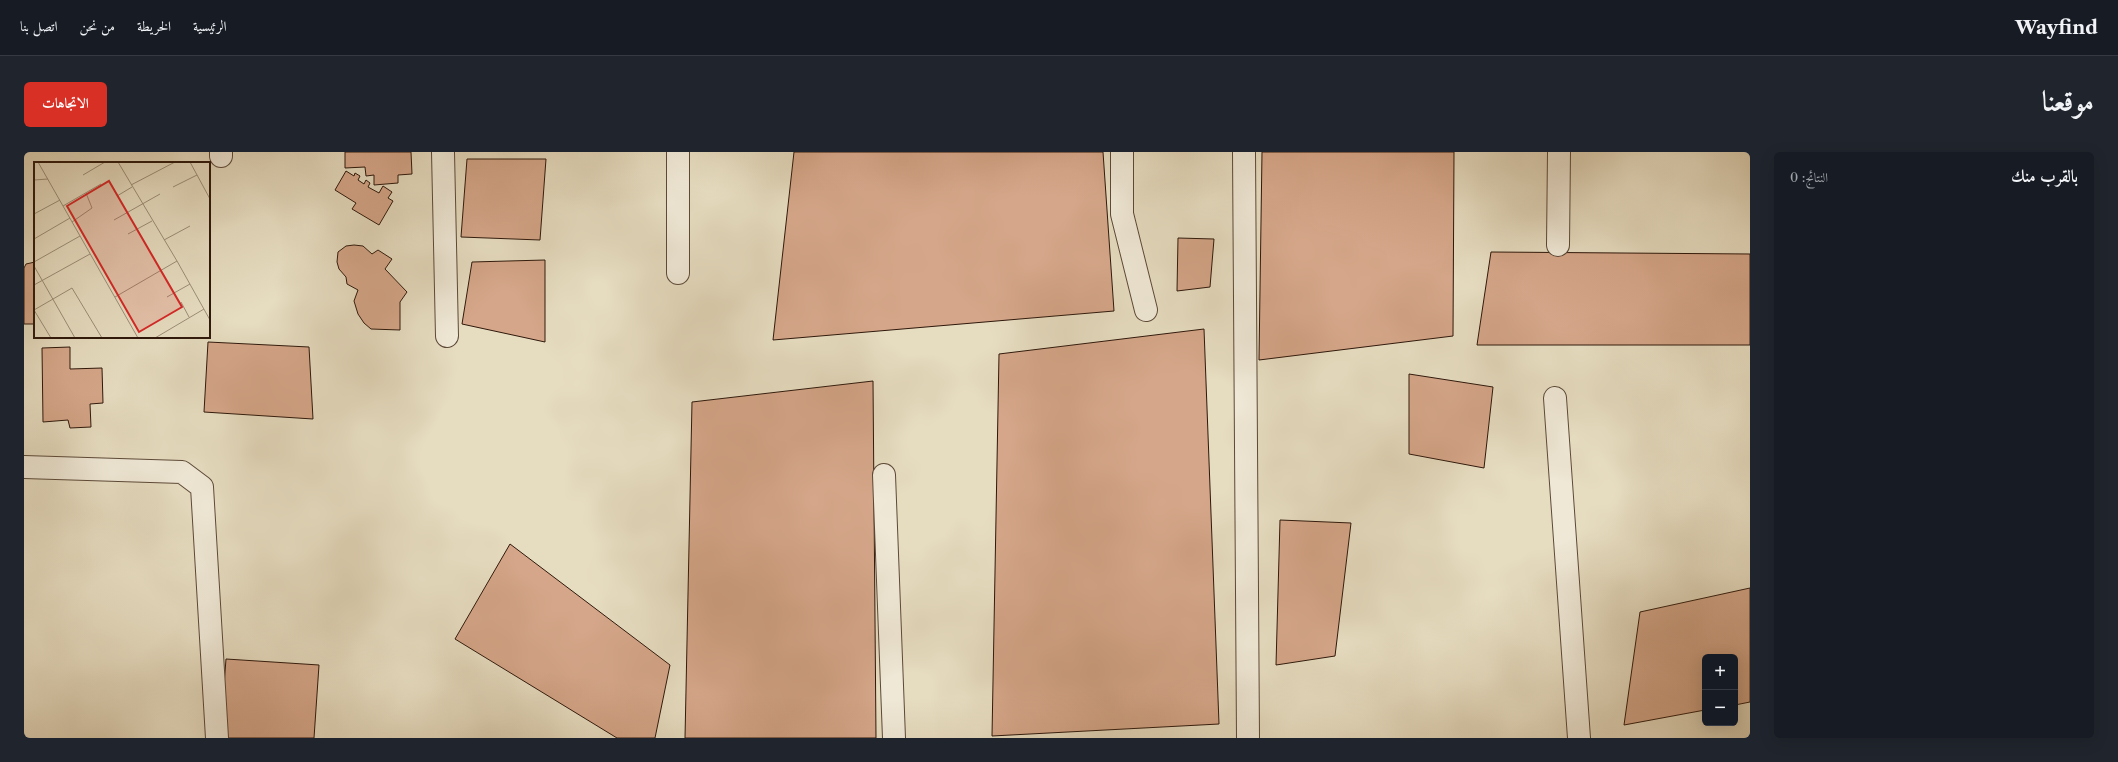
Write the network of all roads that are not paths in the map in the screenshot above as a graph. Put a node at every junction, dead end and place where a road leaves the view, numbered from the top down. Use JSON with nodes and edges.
{"nodes":[{"id":1,"x":443,"y":152,"type":"edge"},
{"id":2,"x":678,"y":152,"type":"edge"},
{"id":3,"x":1122,"y":152,"type":"edge"},
{"id":4,"x":1244,"y":152,"type":"edge"},
{"id":5,"x":1559,"y":152,"type":"edge"},
{"id":6,"x":1558,"y":245,"type":"dead end"},
{"id":7,"x":678,"y":273,"type":"dead end"},
{"id":8,"x":1146,"y":310,"type":"dead end"},
{"id":9,"x":447,"y":336,"type":"dead end"},
{"id":10,"x":1555,"y":398,"type":"dead end"},
{"id":11,"x":24,"y":467,"type":"edge"},
{"id":12,"x":884,"y":475,"type":"dead end"},
{"id":13,"x":218,"y":738,"type":"edge"},
{"id":14,"x":894,"y":738,"type":"edge"},
{"id":15,"x":1248,"y":738,"type":"edge"},
{"id":16,"x":1579,"y":738,"type":"edge"}],
"edges":[{"from":1,"to":9,"type":"street"},
{"from":2,"to":7,"type":"street"},
{"from":3,"to":8,"type":"street"},
{"from":4,"to":15,"type":"street"},
{"from":5,"to":6,"type":"street"},
{"from":10,"to":16,"type":"street"},
{"from":11,"to":13,"type":"street"},
{"from":12,"to":14,"type":"street"}]}
